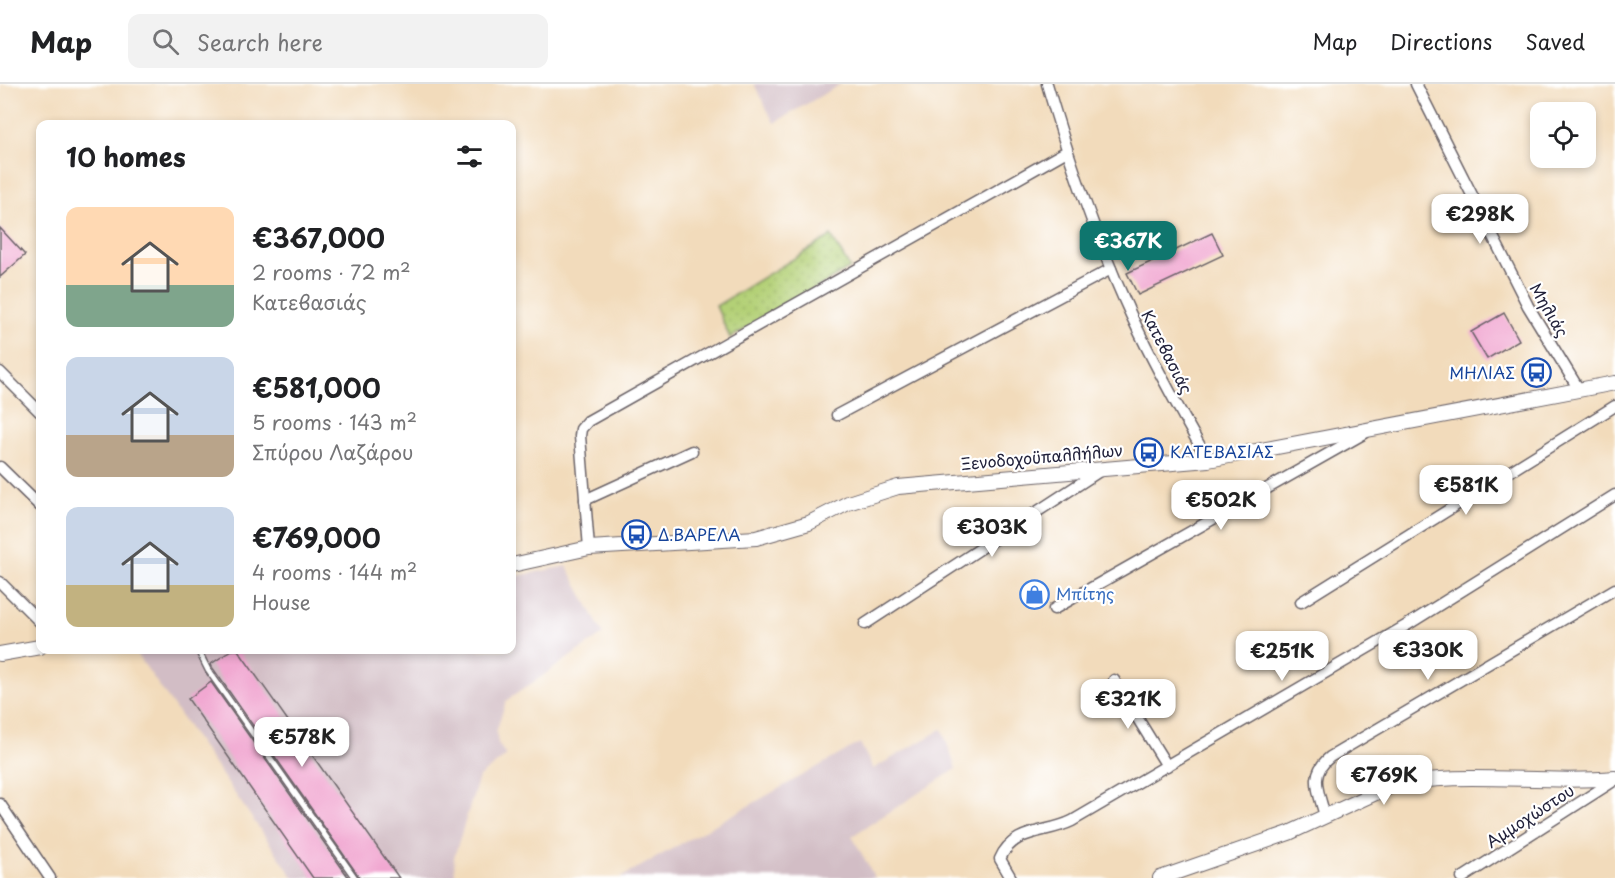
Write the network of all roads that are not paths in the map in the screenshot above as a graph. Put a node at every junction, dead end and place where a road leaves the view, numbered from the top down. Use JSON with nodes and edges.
{"nodes":[{"id":1,"x":1047,"y":84,"type":"edge"},
{"id":2,"x":1416,"y":84,"type":"edge"},
{"id":3,"x":1067,"y":151,"type":"junction"},
{"id":4,"x":1111,"y":269,"type":"junction"},
{"id":5,"x":0,"y":372,"type":"edge"},
{"id":6,"x":1615,"y":383,"type":"edge"},
{"id":7,"x":1578,"y":388,"type":"junction"},
{"id":8,"x":1615,"y":406,"type":"edge"},
{"id":9,"x":36,"y":408,"type":"edge"},
{"id":10,"x":837,"y":415,"type":"dead end"},
{"id":11,"x":1373,"y":428,"type":"junction"},
{"id":12,"x":692,"y":451,"type":"dead end"},
{"id":13,"x":1208,"y":460,"type":"junction"},
{"id":14,"x":0,"y":467,"type":"edge"},
{"id":15,"x":1104,"y":468,"type":"junction"},
{"id":16,"x":1615,"y":495,"type":"edge"},
{"id":17,"x":585,"y":500,"type":"junction"},
{"id":18,"x":36,"y":502,"type":"edge"},
{"id":19,"x":589,"y":548,"type":"junction"},
{"id":20,"x":516,"y":564,"type":"edge"},
{"id":21,"x":0,"y":582,"type":"edge"},
{"id":22,"x":1615,"y":589,"type":"edge"},
{"id":23,"x":1301,"y":602,"type":"dead end"},
{"id":24,"x":1054,"y":609,"type":"dead end"},
{"id":25,"x":36,"y":618,"type":"edge"},
{"id":26,"x":865,"y":624,"type":"dead end"},
{"id":27,"x":36,"y":648,"type":"edge"},
{"id":28,"x":0,"y":654,"type":"edge"},
{"id":29,"x":200,"y":654,"type":"edge"},
{"id":30,"x":1114,"y":680,"type":"dead end"},
{"id":31,"x":1167,"y":766,"type":"junction"},
{"id":32,"x":1615,"y":779,"type":"edge"},
{"id":33,"x":0,"y":804,"type":"edge"},
{"id":34,"x":1325,"y":816,"type":"junction"},
{"id":35,"x":50,"y":878,"type":"edge"},
{"id":36,"x":355,"y":878,"type":"edge"},
{"id":37,"x":1011,"y":878,"type":"edge"},
{"id":38,"x":1160,"y":878,"type":"edge"},
{"id":39,"x":1462,"y":878,"type":"edge"}],
"edges":[{"from":1,"to":3,"type":"street","name":"Κατεβασιάς"},
{"from":2,"to":7,"type":"street","name":"Μηλιάς"},
{"from":3,"to":4,"type":"street","name":"Κατεβασιάς"},
{"from":3,"to":17,"type":"street"},
{"from":4,"to":10,"type":"street"},
{"from":4,"to":13,"type":"street","name":"Κατεβασιάς"},
{"from":5,"to":9,"type":"street"},
{"from":6,"to":7,"type":"street","name":"Ξενοδοχοϋπαλλήλων"},
{"from":7,"to":11,"type":"street","name":"Ξενοδοχοϋπαλλήλων"},
{"from":8,"to":23,"type":"street"},
{"from":11,"to":13,"type":"street","name":"Ξενοδοχοϋπαλλήλων"},
{"from":11,"to":24,"type":"street"},
{"from":12,"to":17,"type":"street"},
{"from":13,"to":15,"type":"street","name":"Ξενοδοχοϋπαλλήλων"},
{"from":14,"to":18,"type":"street"},
{"from":15,"to":19,"type":"street","name":"Ξενοδοχοϋπαλλήλων"},
{"from":15,"to":26,"type":"street"},
{"from":16,"to":31,"type":"street"},
{"from":17,"to":19,"type":"street"},
{"from":19,"to":20,"type":"street","name":"Ξενοδοχοϋπαλλήλων"},
{"from":21,"to":25,"type":"street"},
{"from":22,"to":34,"type":"street"},
{"from":27,"to":28,"type":"street"},
{"from":29,"to":36,"type":"lane"},
{"from":30,"to":31,"type":"street"},
{"from":31,"to":37,"type":"street"},
{"from":32,"to":34,"type":"street"},
{"from":32,"to":39,"type":"street","name":"Αμμοχώστου"},
{"from":33,"to":35,"type":"street"},
{"from":34,"to":38,"type":"street"}]}
